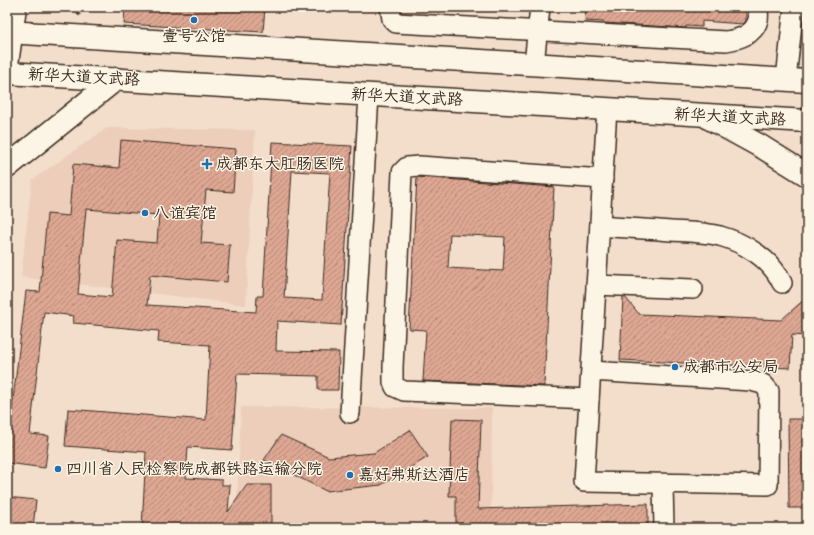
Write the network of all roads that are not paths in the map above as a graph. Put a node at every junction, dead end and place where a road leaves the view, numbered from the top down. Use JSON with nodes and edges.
{"nodes":[{"id":1,"x":16,"y":7,"type":"edge"},
{"id":2,"x":390,"y":7,"type":"edge"},
{"id":3,"x":540,"y":7,"type":"edge"},
{"id":4,"x":758,"y":7,"type":"edge"},
{"id":5,"x":794,"y":7,"type":"edge"},
{"id":6,"x":538,"y":31,"type":"junction"},
{"id":7,"x":9,"y":32,"type":"edge"},
{"id":8,"x":7,"y":64,"type":"edge"},
{"id":9,"x":534,"y":64,"type":"junction"},
{"id":10,"x":7,"y":73,"type":"edge"},
{"id":11,"x":116,"y":79,"type":"junction"},
{"id":12,"x":797,"y":80,"type":"edge"},
{"id":13,"x":369,"y":95,"type":"junction"},
{"id":14,"x":607,"y":109,"type":"junction"},
{"id":15,"x":703,"y":115,"type":"junction"},
{"id":16,"x":807,"y":121,"type":"edge"},
{"id":17,"x":7,"y":167,"type":"edge"},
{"id":18,"x":807,"y":175,"type":"edge"},
{"id":19,"x":603,"y":179,"type":"junction"},
{"id":20,"x":600,"y":226,"type":"junction"},
{"id":21,"x":782,"y":283,"type":"dead end"},
{"id":22,"x":596,"y":285,"type":"junction"},
{"id":23,"x":693,"y":289,"type":"dead end"},
{"id":24,"x":591,"y":371,"type":"junction"},
{"id":25,"x":589,"y":399,"type":"junction"},
{"id":26,"x":350,"y":413,"type":"dead end"},
{"id":27,"x":663,"y":484,"type":"junction"},
{"id":28,"x":664,"y":528,"type":"edge"}],
"edges":[{"from":1,"to":7,"type":"main road"},
{"from":2,"to":6,"type":"street"},
{"from":3,"to":6,"type":"street"},
{"from":4,"to":6,"type":"street"},
{"from":5,"to":12,"type":"street"},
{"from":6,"to":9,"type":"street"},
{"from":7,"to":8,"type":"main road"},
{"from":7,"to":9,"type":"main road"},
{"from":9,"to":12,"type":"main road"},
{"from":10,"to":11,"type":"main road","name":"新华大道文武路"},
{"from":11,"to":13,"type":"main road","name":"新华大道文武路"},
{"from":11,"to":17,"type":"main road"},
{"from":13,"to":14,"type":"main road","name":"新华大道文武路"},
{"from":13,"to":26,"type":"street"},
{"from":14,"to":15,"type":"main road","name":"新华大道文武路"},
{"from":14,"to":19,"type":"street"},
{"from":15,"to":16,"type":"main road","name":"新华大道文武路"},
{"from":15,"to":18,"type":"main road"},
{"from":19,"to":20,"type":"street"},
{"from":19,"to":25,"type":"street"},
{"from":20,"to":21,"type":"street"},
{"from":20,"to":22,"type":"street"},
{"from":22,"to":23,"type":"street"},
{"from":22,"to":24,"type":"street"},
{"from":24,"to":25,"type":"street"},
{"from":24,"to":27,"type":"street"},
{"from":25,"to":27,"type":"street"},
{"from":27,"to":28,"type":"street"}]}
